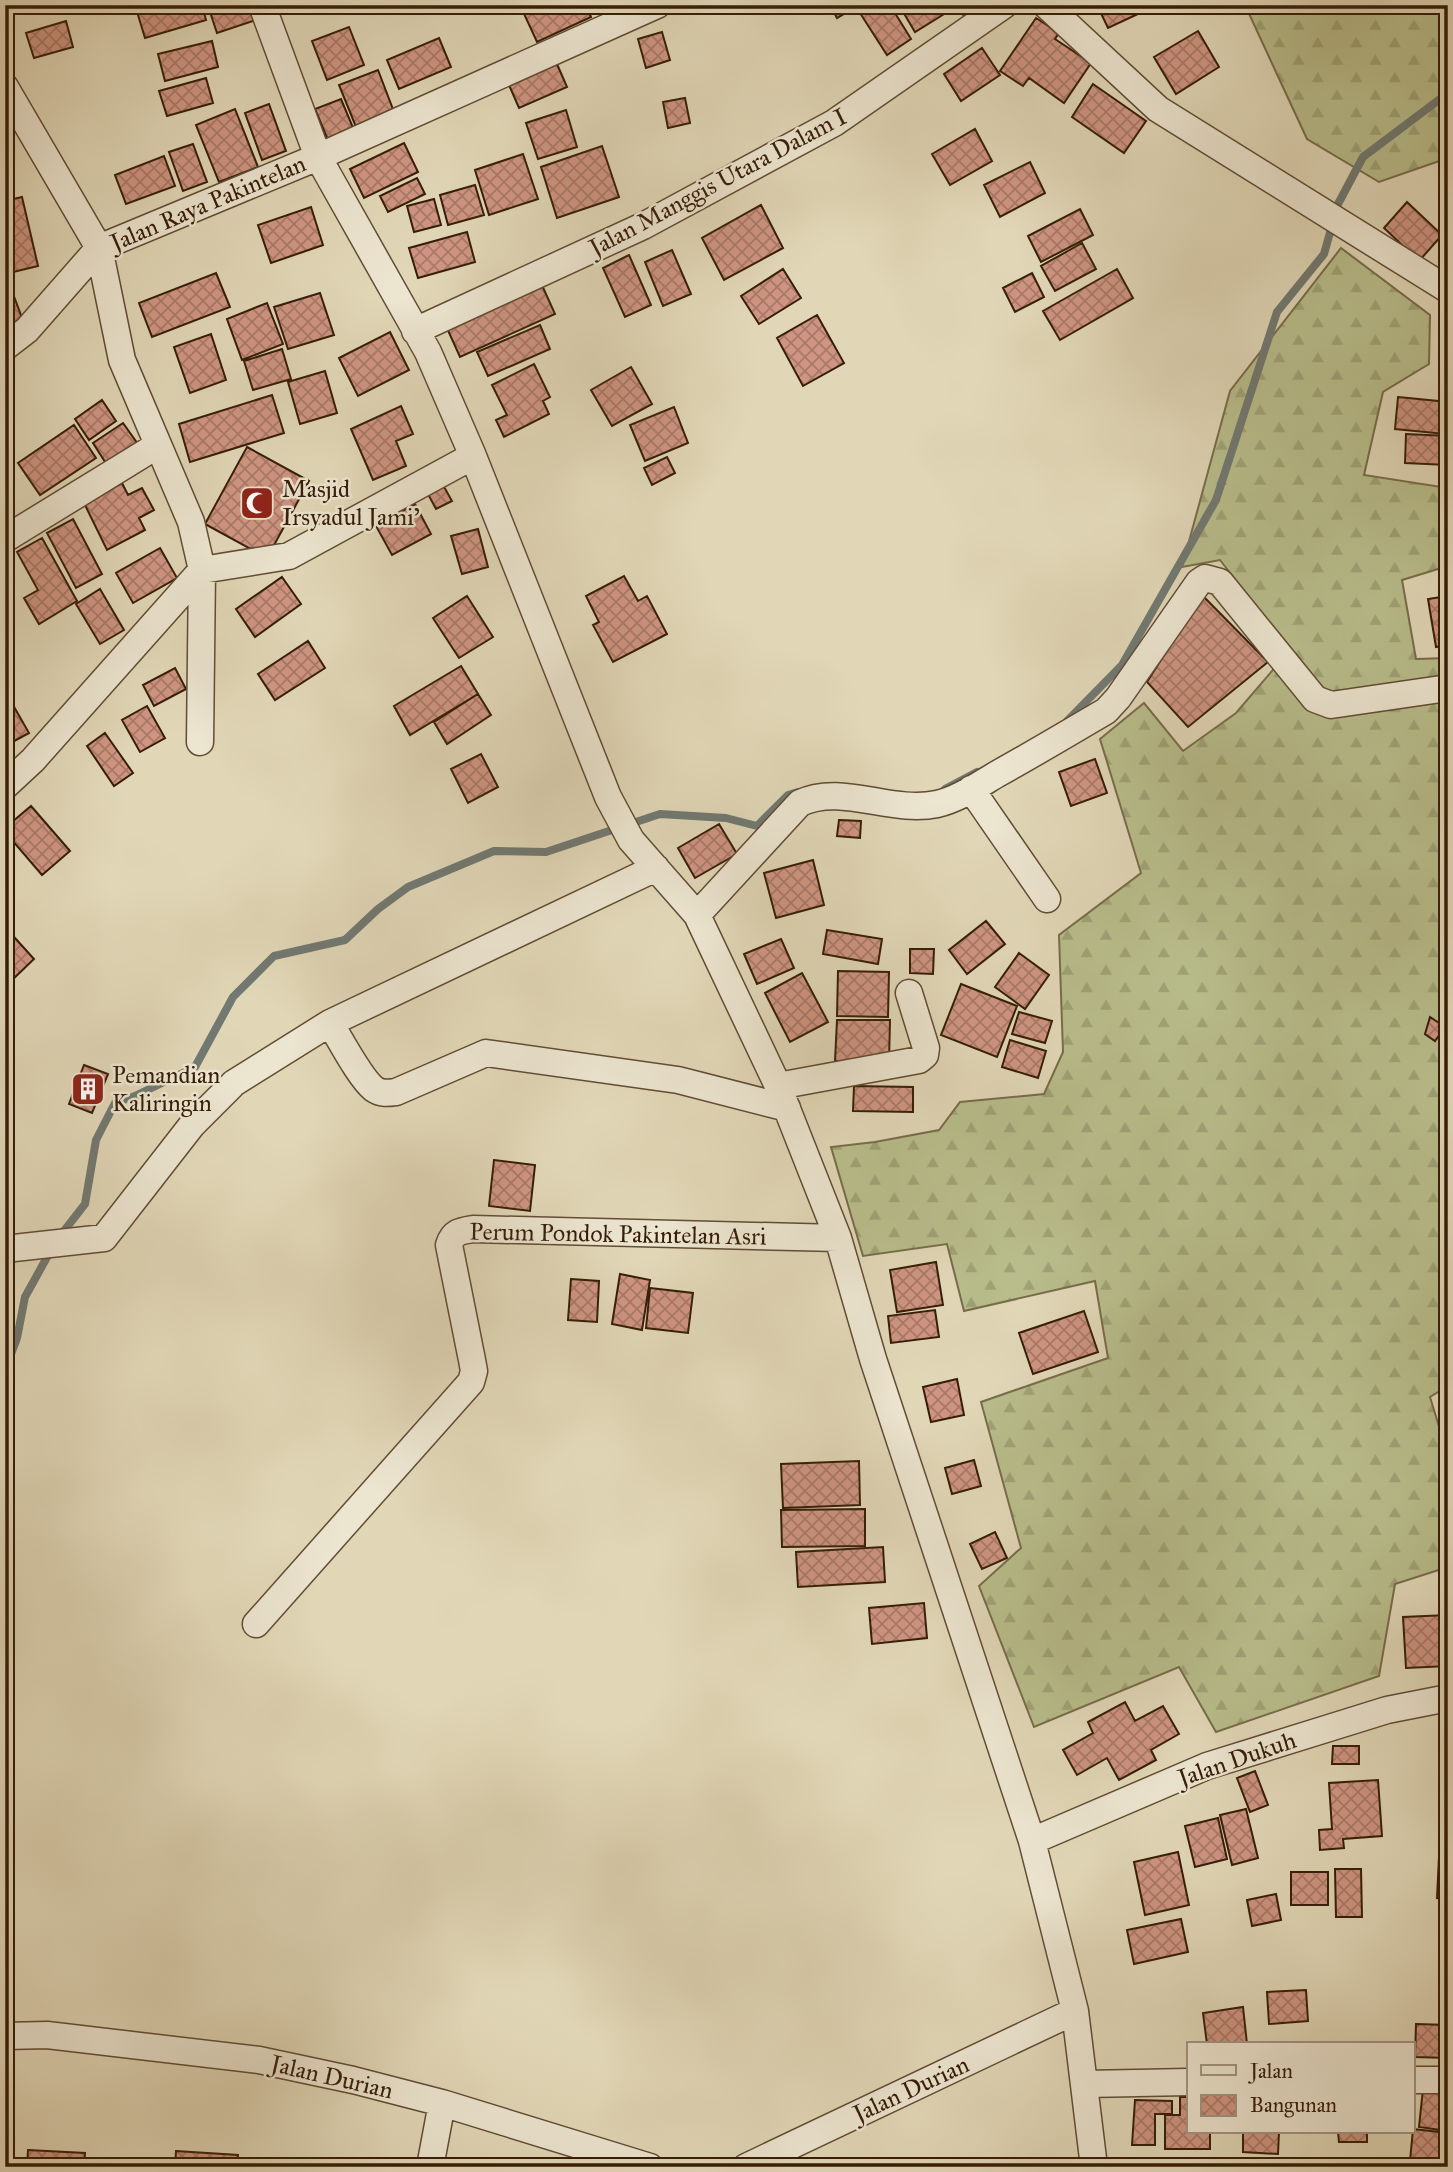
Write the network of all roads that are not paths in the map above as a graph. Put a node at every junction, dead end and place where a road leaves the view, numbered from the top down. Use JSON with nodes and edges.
{"nodes":[{"id":1,"x":261,"y":5,"type":"edge"},
{"id":2,"x":657,"y":5,"type":"edge"},
{"id":3,"x":1004,"y":5,"type":"edge"},
{"id":4,"x":1046,"y":5,"type":"edge"},
{"id":5,"x":5,"y":87,"type":"edge"},
{"id":6,"x":318,"y":157,"type":"junction"},
{"id":7,"x":99,"y":248,"type":"junction"},
{"id":8,"x":1447,"y":291,"type":"edge"},
{"id":9,"x":415,"y":331,"type":"junction"},
{"id":10,"x":5,"y":347,"type":"edge"},
{"id":11,"x":158,"y":445,"type":"junction"},
{"id":12,"x":473,"y":456,"type":"junction"},
{"id":13,"x":5,"y":539,"type":"edge"},
{"id":14,"x":202,"y":570,"type":"junction"},
{"id":15,"x":1448,"y":688,"type":"edge"},
{"id":16,"x":200,"y":742,"type":"dead end"},
{"id":17,"x":5,"y":786,"type":"edge"},
{"id":18,"x":971,"y":789,"type":"junction"},
{"id":19,"x":656,"y":868,"type":"junction"},
{"id":20,"x":1047,"y":899,"type":"dead end"},
{"id":21,"x":698,"y":915,"type":"junction"},
{"id":22,"x":909,"y":993,"type":"dead end"},
{"id":23,"x":330,"y":1023,"type":"junction"},
{"id":24,"x":783,"y":1097,"type":"junction"},
{"id":25,"x":838,"y":1238,"type":"junction"},
{"id":26,"x":5,"y":1250,"type":"edge"},
{"id":27,"x":256,"y":1624,"type":"dead end"},
{"id":28,"x":1448,"y":1698,"type":"edge"},
{"id":29,"x":1032,"y":1841,"type":"junction"},
{"id":30,"x":1075,"y":2011,"type":"junction"},
{"id":31,"x":5,"y":2036,"type":"edge"},
{"id":32,"x":1414,"y":2080,"type":"edge"},
{"id":33,"x":1448,"y":2080,"type":"edge"},
{"id":34,"x":1187,"y":2082,"type":"edge"},
{"id":35,"x":1085,"y":2084,"type":"junction"},
{"id":36,"x":442,"y":2103,"type":"junction"},
{"id":37,"x":430,"y":2167,"type":"edge"},
{"id":38,"x":650,"y":2167,"type":"edge"},
{"id":39,"x":746,"y":2167,"type":"edge"},
{"id":40,"x":1094,"y":2167,"type":"edge"}],
"edges":[{"from":1,"to":6,"type":"street"},
{"from":2,"to":6,"type":"street"},
{"from":3,"to":9,"type":"street","name":"Jalan Manggis Utara Dalam I"},
{"from":4,"to":8,"type":"street"},
{"from":5,"to":7,"type":"street","name":"Jalan Raya Pakintelan"},
{"from":6,"to":7,"type":"street","name":"Jalan Raya Pakintelan"},
{"from":6,"to":9,"type":"street"},
{"from":7,"to":10,"type":"street"},
{"from":7,"to":11,"type":"street","name":"Jalan Raya Pakintelan"},
{"from":9,"to":12,"type":"street"},
{"from":11,"to":13,"type":"street"},
{"from":11,"to":14,"type":"street","name":"Jalan Raya Pakintelan"},
{"from":12,"to":14,"type":"street"},
{"from":12,"to":19,"type":"street"},
{"from":14,"to":16,"type":"street","name":"Jalan Raya Pakintelan"},
{"from":14,"to":17,"type":"street"},
{"from":15,"to":18,"type":"street"},
{"from":18,"to":20,"type":"street"},
{"from":18,"to":21,"type":"street"},
{"from":19,"to":21,"type":"street"},
{"from":19,"to":23,"type":"street"},
{"from":21,"to":24,"type":"street"},
{"from":22,"to":24,"type":"street"},
{"from":23,"to":24,"type":"street"},
{"from":23,"to":26,"type":"street"},
{"from":24,"to":25,"type":"street"},
{"from":25,"to":27,"type":"street","name":"Perum Pondok Pakintelan Asri"},
{"from":25,"to":29,"type":"street"},
{"from":28,"to":29,"type":"street","name":"Jalan Dukuh"},
{"from":29,"to":30,"type":"street"},
{"from":30,"to":35,"type":"street"},
{"from":30,"to":39,"type":"street","name":"Jalan Durian"},
{"from":31,"to":36,"type":"street","name":"Jalan Durian"},
{"from":32,"to":33,"type":"street"},
{"from":34,"to":35,"type":"street"},
{"from":35,"to":40,"type":"street"},
{"from":36,"to":37,"type":"street"},
{"from":36,"to":38,"type":"street","name":"Jalan Durian"}]}
